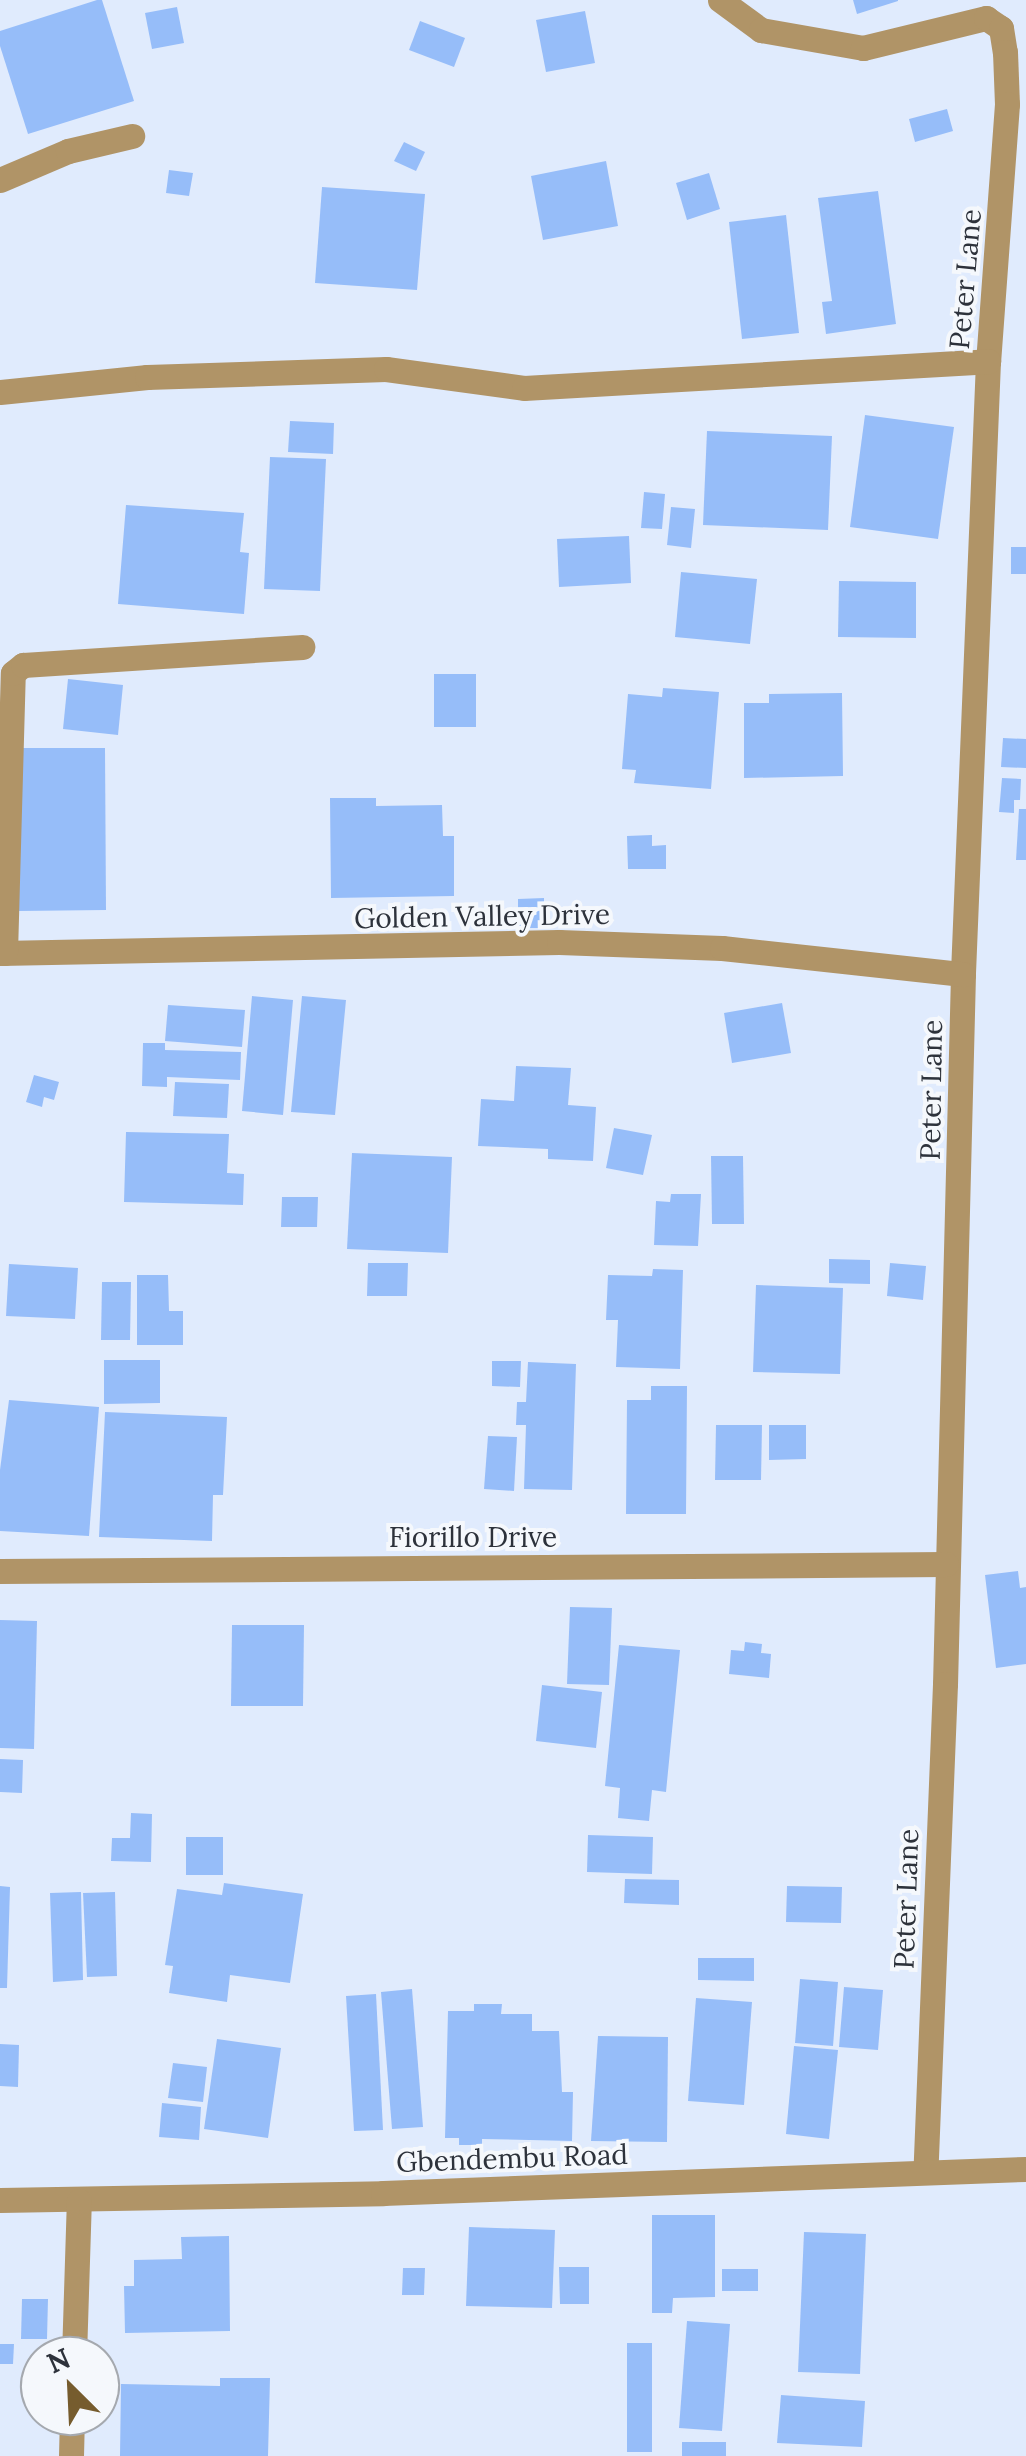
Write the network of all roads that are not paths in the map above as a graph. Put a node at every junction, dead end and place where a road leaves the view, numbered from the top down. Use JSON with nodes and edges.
{"nodes":[{"id":1,"x":720,"y":0,"type":"edge"},
{"id":2,"x":132,"y":136,"type":"dead end"},
{"id":3,"x":0,"y":180,"type":"edge"},
{"id":4,"x":1014,"y":195,"type":"edge"},
{"id":5,"x":988,"y":361,"type":"junction"},
{"id":6,"x":0,"y":392,"type":"edge"},
{"id":7,"x":302,"y":647,"type":"dead end"},
{"id":8,"x":3,"y":953,"type":"edge"},
{"id":9,"x":962,"y":974,"type":"junction"},
{"id":10,"x":946,"y":1564,"type":"junction"},
{"id":11,"x":0,"y":1571,"type":"edge"},
{"id":12,"x":1026,"y":2169,"type":"edge"},
{"id":13,"x":925,"y":2172,"type":"junction"},
{"id":14,"x":0,"y":2200,"type":"edge"},
{"id":15,"x":79,"y":2201,"type":"junction"},
{"id":16,"x":75,"y":2336,"type":"edge"}],
"edges":[{"from":1,"to":4,"type":"street","name":"Peter Lane"},
{"from":2,"to":3,"type":"street"},
{"from":4,"to":5,"type":"street","name":"Peter Lane"},
{"from":5,"to":6,"type":"street"},
{"from":5,"to":9,"type":"street","name":"Peter Lane"},
{"from":7,"to":8,"type":"street"},
{"from":8,"to":9,"type":"street","name":"Golden Valley Drive"},
{"from":9,"to":10,"type":"street","name":"Peter Lane"},
{"from":10,"to":11,"type":"street","name":"Fiorillo Drive"},
{"from":10,"to":13,"type":"street","name":"Peter Lane"},
{"from":12,"to":13,"type":"street","name":"Gbendembu Road"},
{"from":13,"to":15,"type":"street","name":"Gbendembu Road"},
{"from":14,"to":15,"type":"street","name":"Gbendembu Road"},
{"from":15,"to":16,"type":"street"}]}
